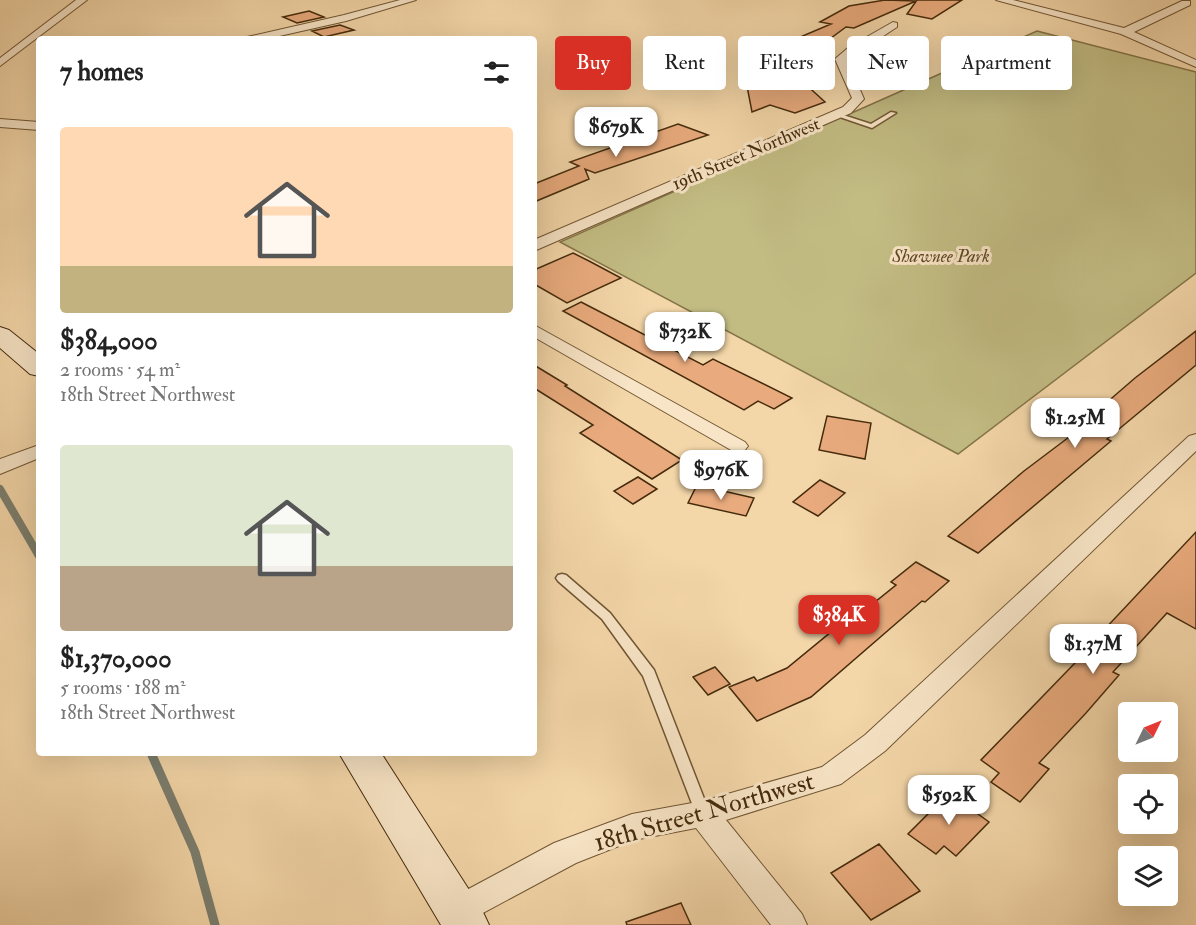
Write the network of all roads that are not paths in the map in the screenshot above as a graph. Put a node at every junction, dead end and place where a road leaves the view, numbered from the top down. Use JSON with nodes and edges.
{"nodes":[{"id":1,"x":82,"y":0,"type":"edge"},
{"id":2,"x":411,"y":0,"type":"edge"},
{"id":3,"x":1001,"y":0,"type":"edge"},
{"id":4,"x":1186,"y":3,"type":"dead end"},
{"id":5,"x":893,"y":25,"type":"dead end"},
{"id":6,"x":1125,"y":32,"type":"junction"},
{"id":7,"x":265,"y":36,"type":"edge"},
{"id":8,"x":0,"y":63,"type":"edge"},
{"id":9,"x":1196,"y":64,"type":"edge"},
{"id":10,"x":893,"y":113,"type":"dead end"},
{"id":11,"x":837,"y":114,"type":"junction"},
{"id":12,"x":0,"y":123,"type":"edge"},
{"id":13,"x":36,"y":126,"type":"edge"},
{"id":14,"x":537,"y":245,"type":"edge"},
{"id":15,"x":537,"y":332,"type":"edge"},
{"id":16,"x":0,"y":335,"type":"edge"},
{"id":17,"x":36,"y":365,"type":"edge"},
{"id":18,"x":1196,"y":440,"type":"edge"},
{"id":19,"x":738,"y":446,"type":"dead end"},
{"id":20,"x":36,"y":452,"type":"edge"},
{"id":21,"x":0,"y":467,"type":"edge"},
{"id":22,"x":562,"y":578,"type":"dead end"},
{"id":23,"x":361,"y":756,"type":"edge"},
{"id":24,"x":703,"y":814,"type":"junction"},
{"id":25,"x":462,"y":918,"type":"edge"},
{"id":26,"x":791,"y":925,"type":"edge"}],
"edges":[{"from":1,"to":8,"type":"street"},
{"from":2,"to":7,"type":"street"},
{"from":3,"to":6,"type":"street"},
{"from":4,"to":6,"type":"street"},
{"from":5,"to":11,"type":"street","name":"19th Street Northwest"},
{"from":6,"to":9,"type":"street"},
{"from":10,"to":11,"type":"lane"},
{"from":11,"to":14,"type":"street","name":"19th Street Northwest"},
{"from":12,"to":13,"type":"street"},
{"from":15,"to":19,"type":"street"},
{"from":16,"to":17,"type":"main road"},
{"from":18,"to":24,"type":"street","name":"18th Street Northwest"},
{"from":20,"to":21,"type":"street"},
{"from":22,"to":24,"type":"lane"},
{"from":23,"to":25,"type":"main road"},
{"from":24,"to":25,"type":"street","name":"18th Street Northwest"},
{"from":24,"to":26,"type":"street"}]}
